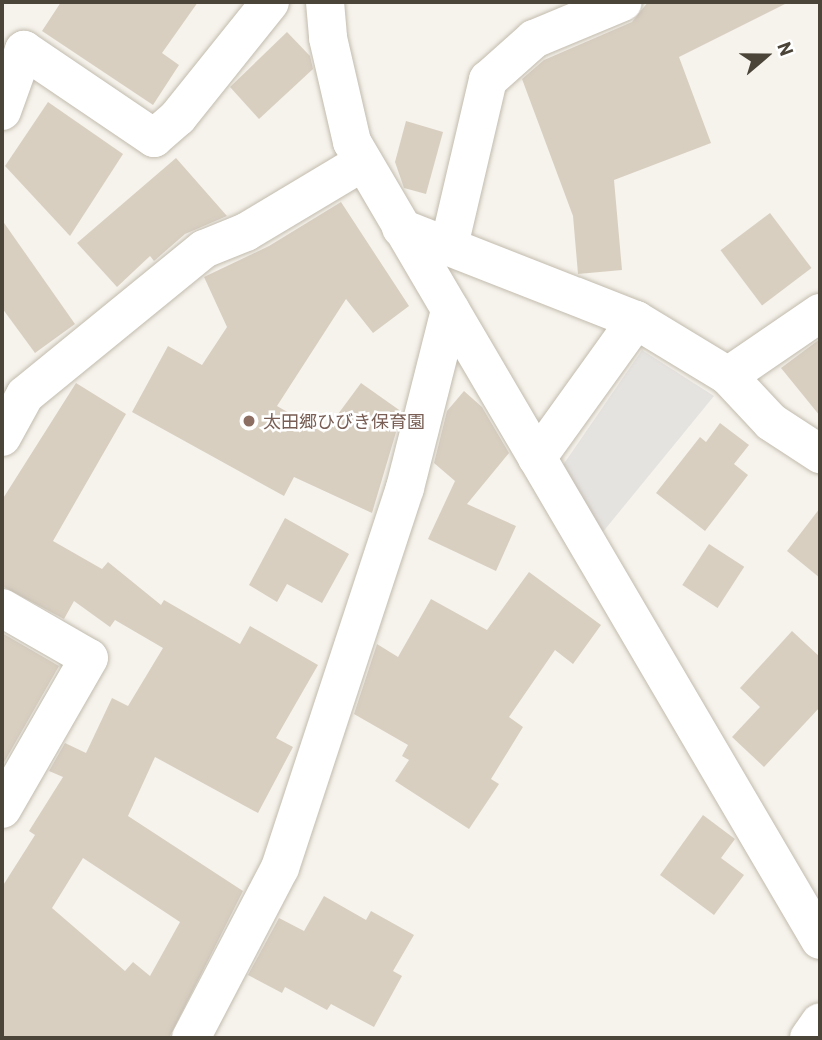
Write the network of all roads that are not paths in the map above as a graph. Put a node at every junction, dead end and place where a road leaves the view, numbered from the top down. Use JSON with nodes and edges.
{"nodes":[{"id":1,"x":270,"y":2,"type":"edge"},
{"id":2,"x":325,"y":2,"type":"edge"},
{"id":3,"x":623,"y":2,"type":"edge"},
{"id":4,"x":2,"y":111,"type":"edge"},
{"id":5,"x":363,"y":162,"type":"junction"},
{"id":6,"x":401,"y":228,"type":"junction"},
{"id":7,"x":449,"y":246,"type":"junction"},
{"id":8,"x":450,"y":310,"type":"junction"},
{"id":9,"x":820,"y":313,"type":"edge"},
{"id":10,"x":636,"y":320,"type":"junction"},
{"id":11,"x":728,"y":376,"type":"junction"},
{"id":12,"x":2,"y":437,"type":"edge"},
{"id":13,"x":820,"y":454,"type":"edge"},
{"id":14,"x":537,"y":458,"type":"junction"},
{"id":15,"x":2,"y":608,"type":"edge"},
{"id":16,"x":2,"y":809,"type":"edge"},
{"id":17,"x":820,"y":940,"type":"edge"},
{"id":18,"x":820,"y":1021,"type":"edge"},
{"id":19,"x":191,"y":1038,"type":"edge"},
{"id":20,"x":810,"y":1038,"type":"edge"}],
"edges":[{"from":1,"to":4,"type":"street"},
{"from":2,"to":5,"type":"street"},
{"from":3,"to":7,"type":"street"},
{"from":5,"to":6,"type":"street"},
{"from":5,"to":12,"type":"street"},
{"from":6,"to":7,"type":"street"},
{"from":6,"to":8,"type":"street"},
{"from":7,"to":10,"type":"street"},
{"from":8,"to":14,"type":"street"},
{"from":8,"to":19,"type":"street"},
{"from":9,"to":11,"type":"street"},
{"from":10,"to":11,"type":"street"},
{"from":10,"to":14,"type":"street"},
{"from":11,"to":13,"type":"street"},
{"from":14,"to":17,"type":"street"},
{"from":15,"to":16,"type":"street"},
{"from":18,"to":20,"type":"street"}]}
